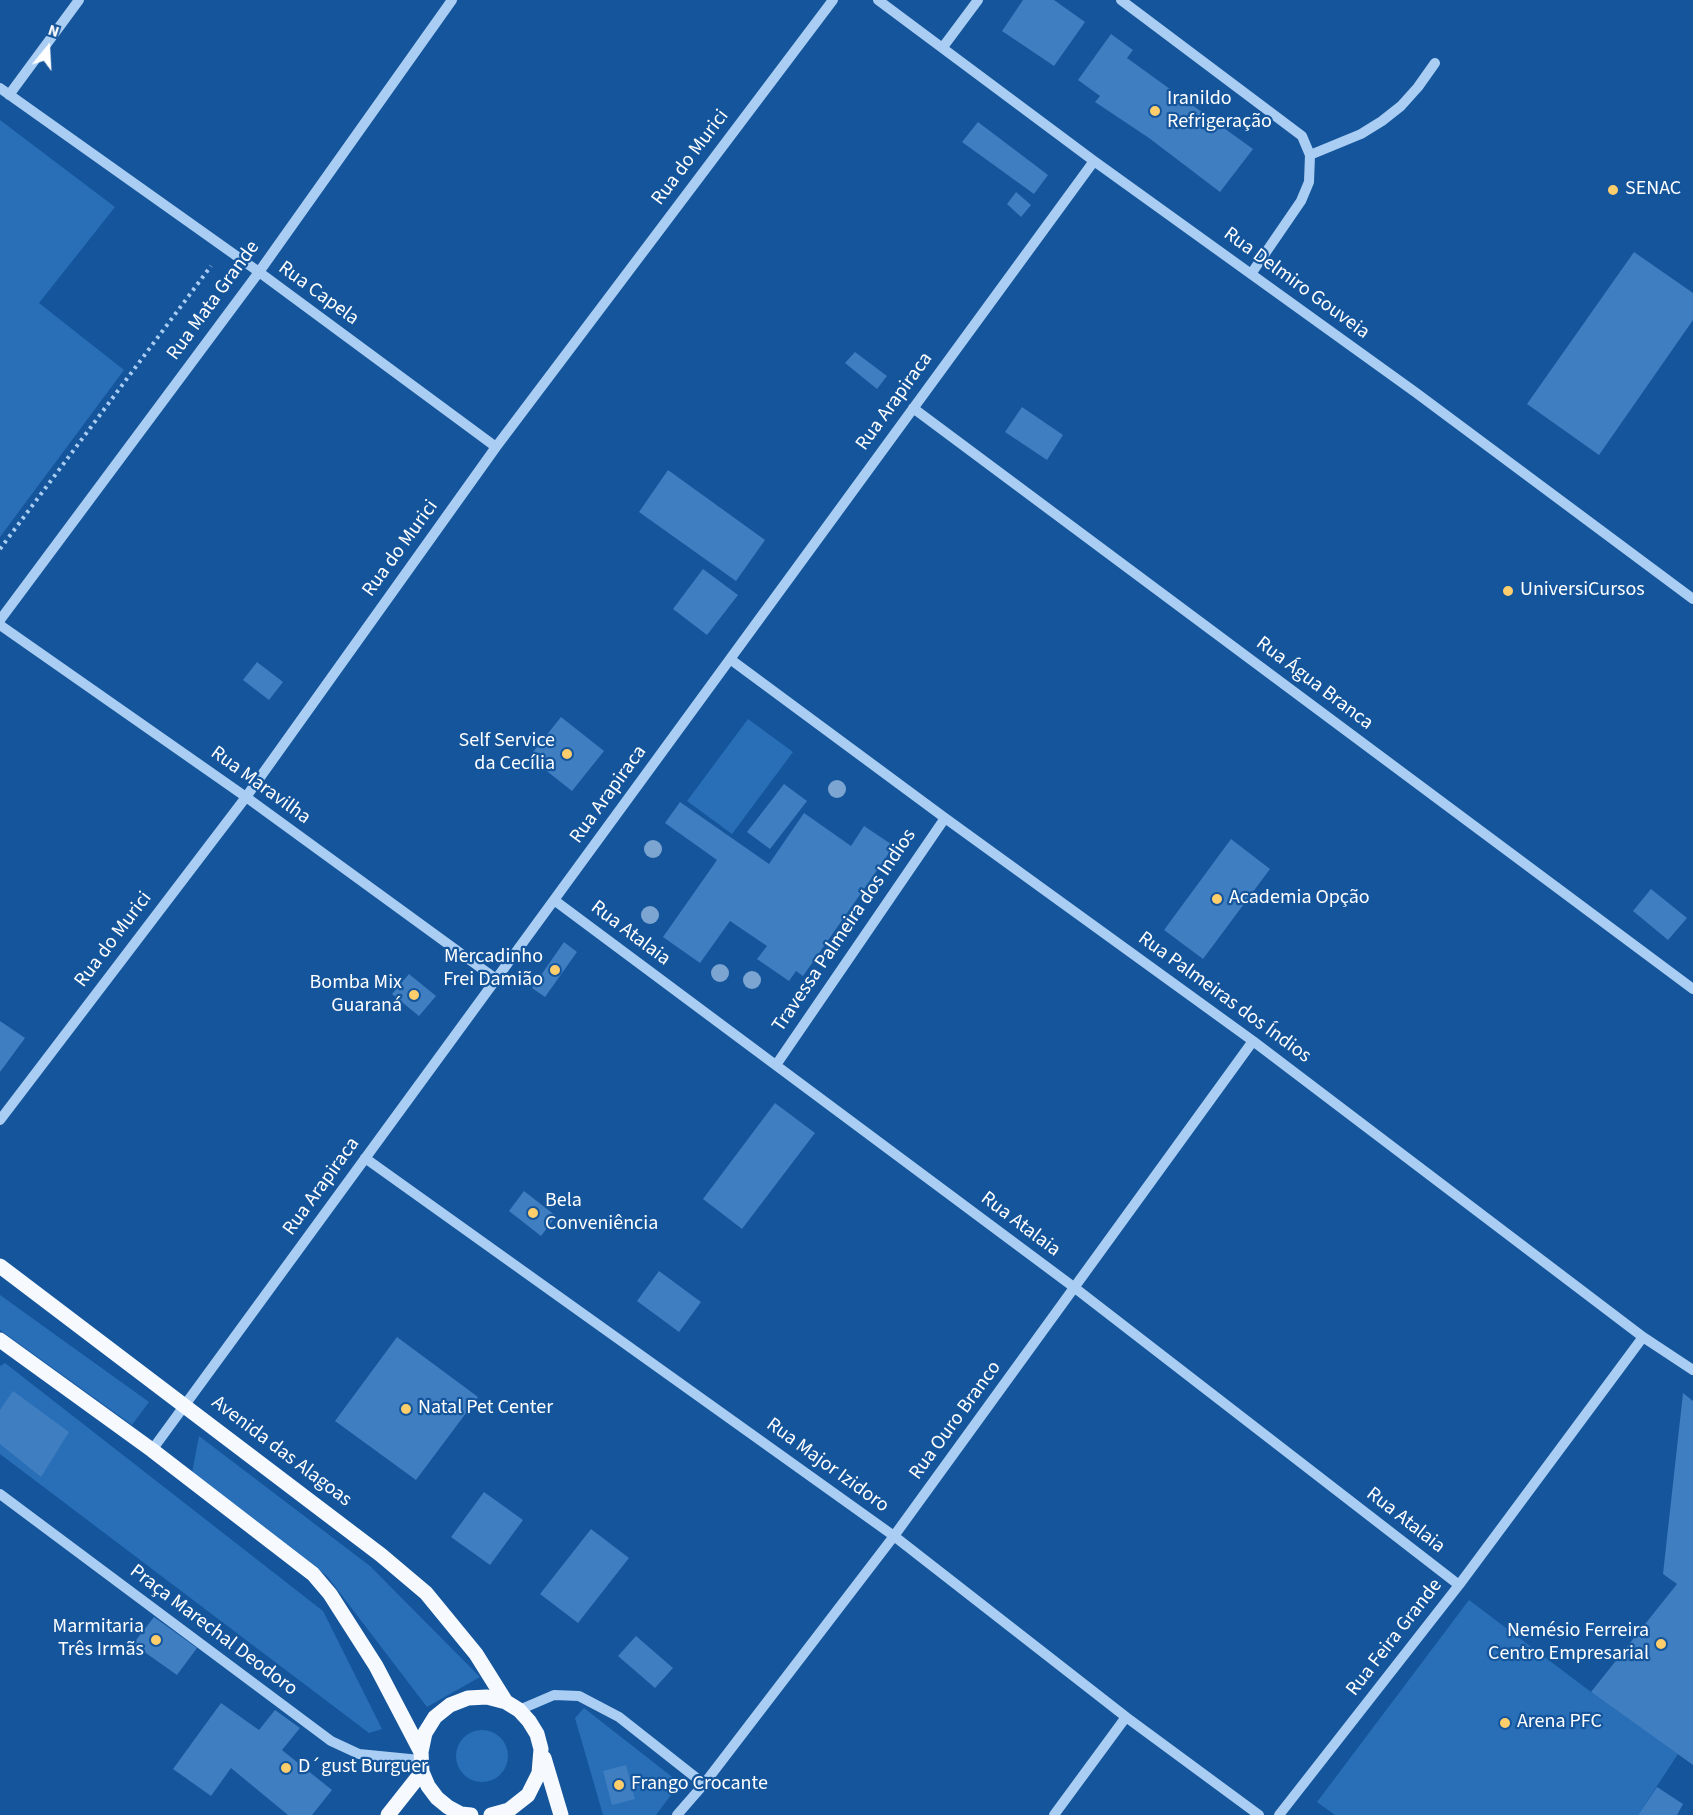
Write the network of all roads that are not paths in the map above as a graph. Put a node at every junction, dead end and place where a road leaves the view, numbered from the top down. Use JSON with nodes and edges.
{"nodes":[{"id":1,"x":78,"y":0,"type":"edge"},
{"id":2,"x":452,"y":0,"type":"edge"},
{"id":3,"x":833,"y":0,"type":"edge"},
{"id":4,"x":878,"y":0,"type":"edge"},
{"id":5,"x":978,"y":0,"type":"edge"},
{"id":6,"x":1121,"y":0,"type":"edge"},
{"id":7,"x":943,"y":47,"type":"junction"},
{"id":8,"x":1435,"y":63,"type":"dead end"},
{"id":9,"x":4,"y":92,"type":"edge"},
{"id":10,"x":1310,"y":155,"type":"junction"},
{"id":11,"x":1094,"y":161,"type":"junction"},
{"id":12,"x":259,"y":272,"type":"junction"},
{"id":13,"x":1251,"y":274,"type":"junction"},
{"id":14,"x":913,"y":408,"type":"junction"},
{"id":15,"x":496,"y":447,"type":"junction"},
{"id":16,"x":1693,"y":598,"type":"edge"},
{"id":17,"x":0,"y":620,"type":"edge"},
{"id":18,"x":0,"y":625,"type":"edge"},
{"id":19,"x":730,"y":659,"type":"junction"},
{"id":20,"x":246,"y":797,"type":"junction"},
{"id":21,"x":945,"y":818,"type":"junction"},
{"id":22,"x":554,"y":900,"type":"junction"},
{"id":23,"x":496,"y":979,"type":"junction"},
{"id":24,"x":1693,"y":989,"type":"edge"},
{"id":25,"x":1253,"y":1041,"type":"junction"},
{"id":26,"x":776,"y":1065,"type":"junction"},
{"id":27,"x":0,"y":1120,"type":"edge"},
{"id":28,"x":365,"y":1158,"type":"junction"},
{"id":29,"x":0,"y":1266,"type":"edge"},
{"id":30,"x":1075,"y":1288,"type":"junction"},
{"id":31,"x":1643,"y":1337,"type":"junction"},
{"id":32,"x":0,"y":1340,"type":"edge"},
{"id":33,"x":1693,"y":1370,"type":"edge"},
{"id":34,"x":184,"y":1406,"type":"junction"},
{"id":35,"x":152,"y":1449,"type":"junction"},
{"id":36,"x":0,"y":1494,"type":"edge"},
{"id":37,"x":894,"y":1536,"type":"junction"},
{"id":38,"x":1459,"y":1585,"type":"junction"},
{"id":39,"x":512,"y":1706,"type":"junction"},
{"id":40,"x":1126,"y":1717,"type":"junction"},
{"id":41,"x":541,"y":1749,"type":"junction"},
{"id":42,"x":421,"y":1761,"type":"junction"},
{"id":43,"x":704,"y":1784,"type":"junction"},
{"id":44,"x":388,"y":1815,"type":"edge"},
{"id":45,"x":465,"y":1815,"type":"edge"},
{"id":46,"x":491,"y":1815,"type":"edge"},
{"id":47,"x":561,"y":1815,"type":"edge"},
{"id":48,"x":677,"y":1815,"type":"edge"},
{"id":49,"x":1054,"y":1815,"type":"edge"},
{"id":50,"x":1259,"y":1815,"type":"edge"},
{"id":51,"x":1279,"y":1815,"type":"edge"}],
"edges":[{"from":1,"to":9,"type":"street"},
{"from":2,"to":12,"type":"street","name":"Rua Mata Grande"},
{"from":3,"to":15,"type":"street","name":"Rua do Murici"},
{"from":4,"to":7,"type":"street","name":"Rua Delmiro Gouveia"},
{"from":5,"to":7,"type":"street"},
{"from":6,"to":10,"type":"street"},
{"from":7,"to":11,"type":"street","name":"Rua Delmiro Gouveia"},
{"from":8,"to":10,"type":"street"},
{"from":9,"to":12,"type":"street","name":"Rua Capela"},
{"from":10,"to":13,"type":"street"},
{"from":11,"to":13,"type":"street","name":"Rua Delmiro Gouveia"},
{"from":11,"to":14,"type":"street","name":"Rua Arapiraca"},
{"from":12,"to":15,"type":"street","name":"Rua Capela"},
{"from":12,"to":17,"type":"street","name":"Rua Mata Grande"},
{"from":13,"to":16,"type":"street","name":"Rua Delmiro Gouveia"},
{"from":14,"to":19,"type":"street","name":"Rua Arapiraca"},
{"from":14,"to":24,"type":"street","name":"Rua Água Branca"},
{"from":15,"to":20,"type":"street","name":"Rua do Murici"},
{"from":18,"to":20,"type":"street","name":"Rua Maravilha"},
{"from":19,"to":21,"type":"street","name":"Rua Palmeiras dos Índios"},
{"from":19,"to":22,"type":"street","name":"Rua Arapiraca"},
{"from":20,"to":23,"type":"street","name":"Rua Maravilha"},
{"from":20,"to":27,"type":"street","name":"Rua do Murici"},
{"from":21,"to":25,"type":"street","name":"Rua Palmeiras dos Índios"},
{"from":21,"to":26,"type":"street","name":"Travessa Palmeira dos Indios"},
{"from":22,"to":23,"type":"street","name":"Rua Arapiraca"},
{"from":22,"to":26,"type":"street","name":"Rua Atalaia"},
{"from":23,"to":28,"type":"street","name":"Rua Arapiraca"},
{"from":25,"to":30,"type":"street","name":"Rua Ouro Branco"},
{"from":25,"to":31,"type":"street","name":"Rua Palmeiras dos Índios"},
{"from":26,"to":30,"type":"street","name":"Rua Atalaia"},
{"from":28,"to":34,"type":"street","name":"Rua Arapiraca"},
{"from":28,"to":37,"type":"street","name":"Rua Major Izidoro"},
{"from":29,"to":34,"type":"main road","name":"Avenida das Alagoas"},
{"from":30,"to":37,"type":"street","name":"Rua Ouro Branco"},
{"from":30,"to":38,"type":"street","name":"Rua Atalaia"},
{"from":31,"to":33,"type":"street","name":"Rua Palmeiras dos Índios"},
{"from":31,"to":38,"type":"street","name":"Rua Feira Grande"},
{"from":32,"to":35,"type":"main road"},
{"from":34,"to":35,"type":"street","name":"Rua Arapiraca"},
{"from":34,"to":39,"type":"main road","name":"Avenida das Alagoas"},
{"from":35,"to":42,"type":"main road"},
{"from":36,"to":42,"type":"street","name":"Praça Marechal Deodoro"},
{"from":37,"to":40,"type":"street","name":"Rua Major Izidoro"},
{"from":37,"to":43,"type":"street","name":"Rua Ouro Branco"},
{"from":38,"to":51,"type":"street","name":"Rua Feira Grande"},
{"from":39,"to":41,"type":"main road","name":"Avenida das Alagoas"},
{"from":39,"to":42,"type":"main road"},
{"from":39,"to":43,"type":"street"},
{"from":40,"to":49,"type":"street"},
{"from":40,"to":50,"type":"street","name":"Rua Major Izidoro"},
{"from":41,"to":46,"type":"main road"},
{"from":41,"to":47,"type":"main road"},
{"from":42,"to":44,"type":"main road"},
{"from":42,"to":45,"type":"main road"},
{"from":43,"to":48,"type":"street","name":"Rua Ouro Branco"}]}
